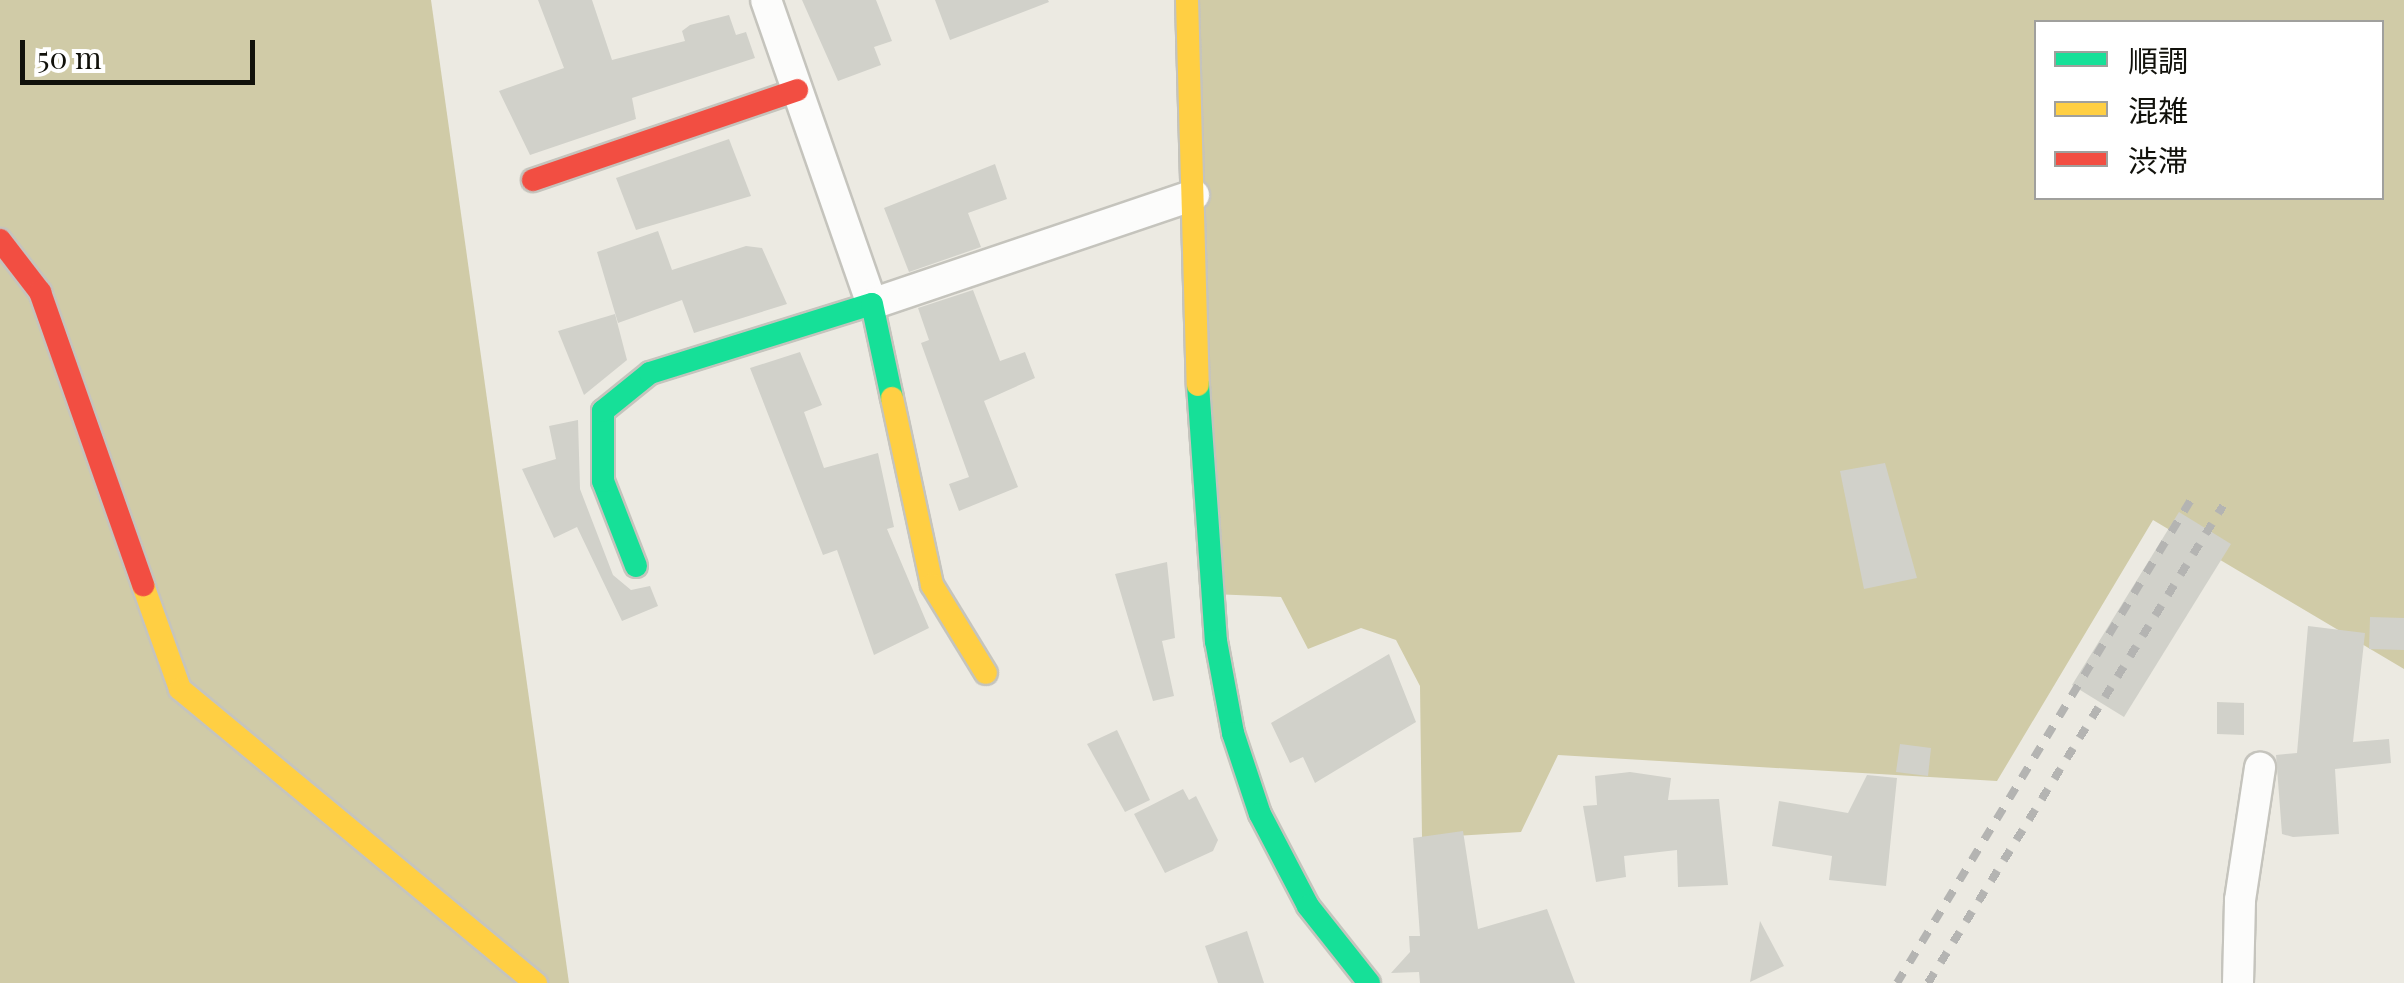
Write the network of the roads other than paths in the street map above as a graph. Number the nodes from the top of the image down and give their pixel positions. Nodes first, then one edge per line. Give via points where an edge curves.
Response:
1 (766, 0) edge
2 (1186, 0) edge
3 (797, 90) junction
4 (533, 180) dead end
5 (1194, 195) junction
6 (0, 240) edge
7 (872, 304) junction
8 (636, 566) dead end
9 (986, 673) dead end
10 (2260, 768) dead end
11 (536, 983) edge
12 (1369, 983) edge
13 (2238, 983) edge

1 - 3 street
2 - 5 street
3 - 4 street
3 - 7 street
5 - 7 street
5 - 12 street via 1202,488 1233,733 1260,814 1308,906
6 - 11 street via 40,292 180,689
7 - 8 street via 650,373 603,412 603,481
7 - 9 street via 932,585
10 - 13 street via 2240,900

